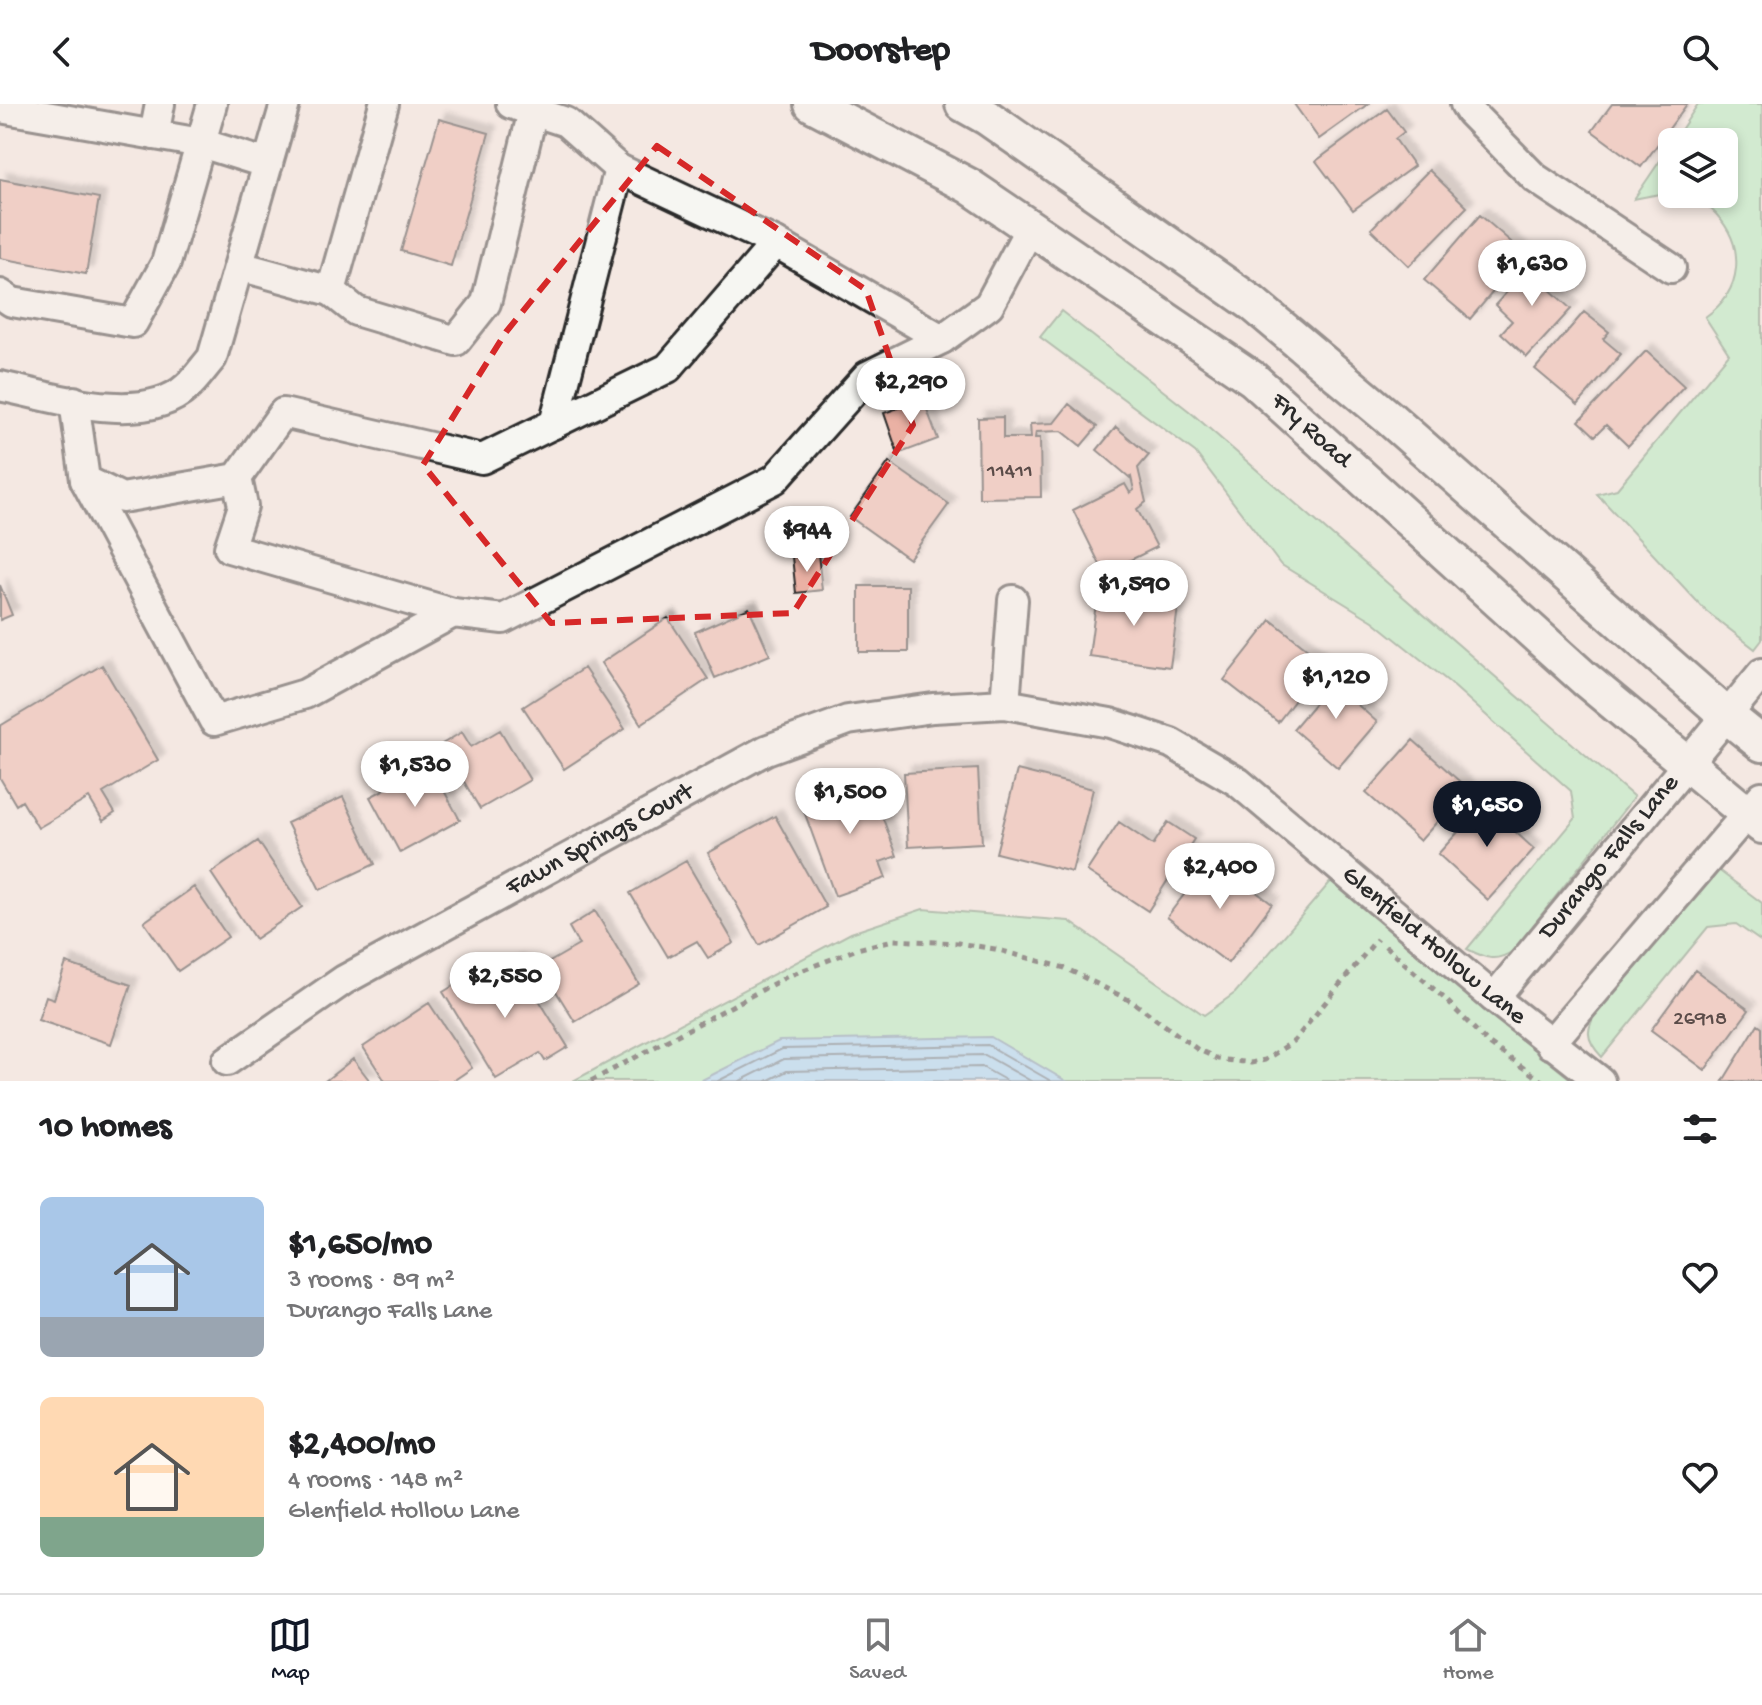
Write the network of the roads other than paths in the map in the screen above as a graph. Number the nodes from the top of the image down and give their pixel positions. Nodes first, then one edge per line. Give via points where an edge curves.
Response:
1 (160, 104) edge
2 (212, 104) edge
3 (285, 104) edge
4 (384, 104) edge
5 (812, 104) edge
6 (963, 104) edge
7 (1465, 104) edge
8 (11, 107) edge
9 (522, 108) edge
10 (61, 111) edge
11 (108, 115) edge
12 (154, 135) junction
13 (201, 143) junction
14 (268, 164) junction
15 (619, 169) junction
16 (1030, 228) junction
17 (776, 243) junction
18 (239, 266) junction
19 (1671, 268) dead end
20 (331, 291) junction
21 (0, 294) edge
22 (942, 339) junction
23 (0, 386) edge
24 (74, 401) junction
25 (554, 424) junction
26 (237, 478) junction
27 (85, 480) junction
28 (1013, 600) dead end
29 (453, 613) junction
30 (1762, 673) edge
31 (1005, 704) junction
32 (1726, 715) junction
33 (1762, 744) edge
34 (1686, 764) junction
35 (1757, 812) edge
36 (1494, 998) junction
37 (1550, 1044) junction
38 (227, 1061) dead end
39 (1600, 1081) edge

1 - 12 street
2 - 13 street
3 - 14 street
4 - 20 street
5 - 16 main road, Fry Road via 969,186
6 - 32 main road via 1252,303
7 - 19 street via 1535,178
8 - 10 street
9 - 15 street via 566,122
9 - 20 street via 486,303 456,341 356,311
10 - 11 street
11 - 12 street
12 - 13 street
13 - 14 street
13 - 21 street via 166,263 133,323 12,302
14 - 18 street
15 - 17 street
15 - 25 street
16 - 22 street via 989,305
16 - 34 main road, Fry Road via 1253,379
17 - 22 street
17 - 25 street via 668,368
18 - 20 street
18 - 24 street via 212,358 186,389 154,404 118,409
22 - 29 street via 867,376 775,479 503,619
23 - 24 street
24 - 27 street
25 - 26 street via 482,459 283,413
26 - 27 street via 122,498
26 - 29 street via 243,506 229,548
27 - 29 street via 214,721 305,694
28 - 31 street
30 - 32 street, Durango Falls Lane
31 - 36 street, Glenfield Hollow Lane via 1110,723 1201,758 1275,810
31 - 38 street, Fawn Springs Court via 848,720 766,750 344,980
32 - 33 main road
32 - 34 street, Durango Falls Lane
34 - 35 main road, Fry Road
34 - 36 street, Durango Falls Lane
35 - 37 street
36 - 37 street, Glenfield Hollow Lane
37 - 39 street, Glenfield Hollow Lane

